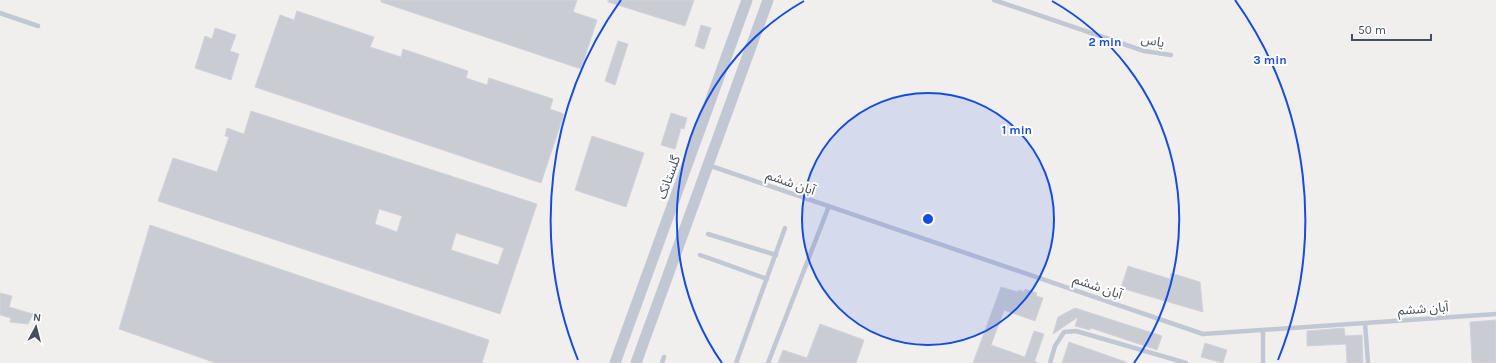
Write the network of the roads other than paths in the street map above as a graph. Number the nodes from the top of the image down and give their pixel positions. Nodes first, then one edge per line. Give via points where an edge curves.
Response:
1 (747, 0) edge
2 (768, 0) edge
3 (994, 0) edge
4 (0, 13) edge
5 (38, 26) dead end
6 (1172, 55) dead end
7 (708, 165) junction
8 (829, 206) junction
9 (786, 228) dead end
10 (708, 234) dead end
11 (700, 255) dead end
12 (776, 255) junction
13 (767, 279) junction
14 (1496, 314) edge
15 (1365, 323) junction
16 (1263, 330) junction
17 (664, 357) dead end
18 (615, 363) edge
19 (636, 363) edge
20 (662, 363) edge
21 (736, 363) edge
22 (768, 363) edge
23 (1050, 363) edge
24 (1186, 363) edge
25 (1263, 363) edge
26 (1368, 363) edge

1 - 18 street, گلستانک
2 - 7 street
3 - 6 lane, یاس via 1144,51
4 - 5 lane
7 - 8 lane, آبان ششم
7 - 19 street
8 - 16 lane, آبان ششم via 1203,334
8 - 22 lane
9 - 12 lane
10 - 12 lane
11 - 13 lane
12 - 13 lane
13 - 21 lane
14 - 15 lane, آبان ششم
15 - 16 lane, آبان ششم
15 - 26 lane
16 - 25 lane
17 - 20 lane
23 - 24 lane via 1055,346 1064,332 1076,331

